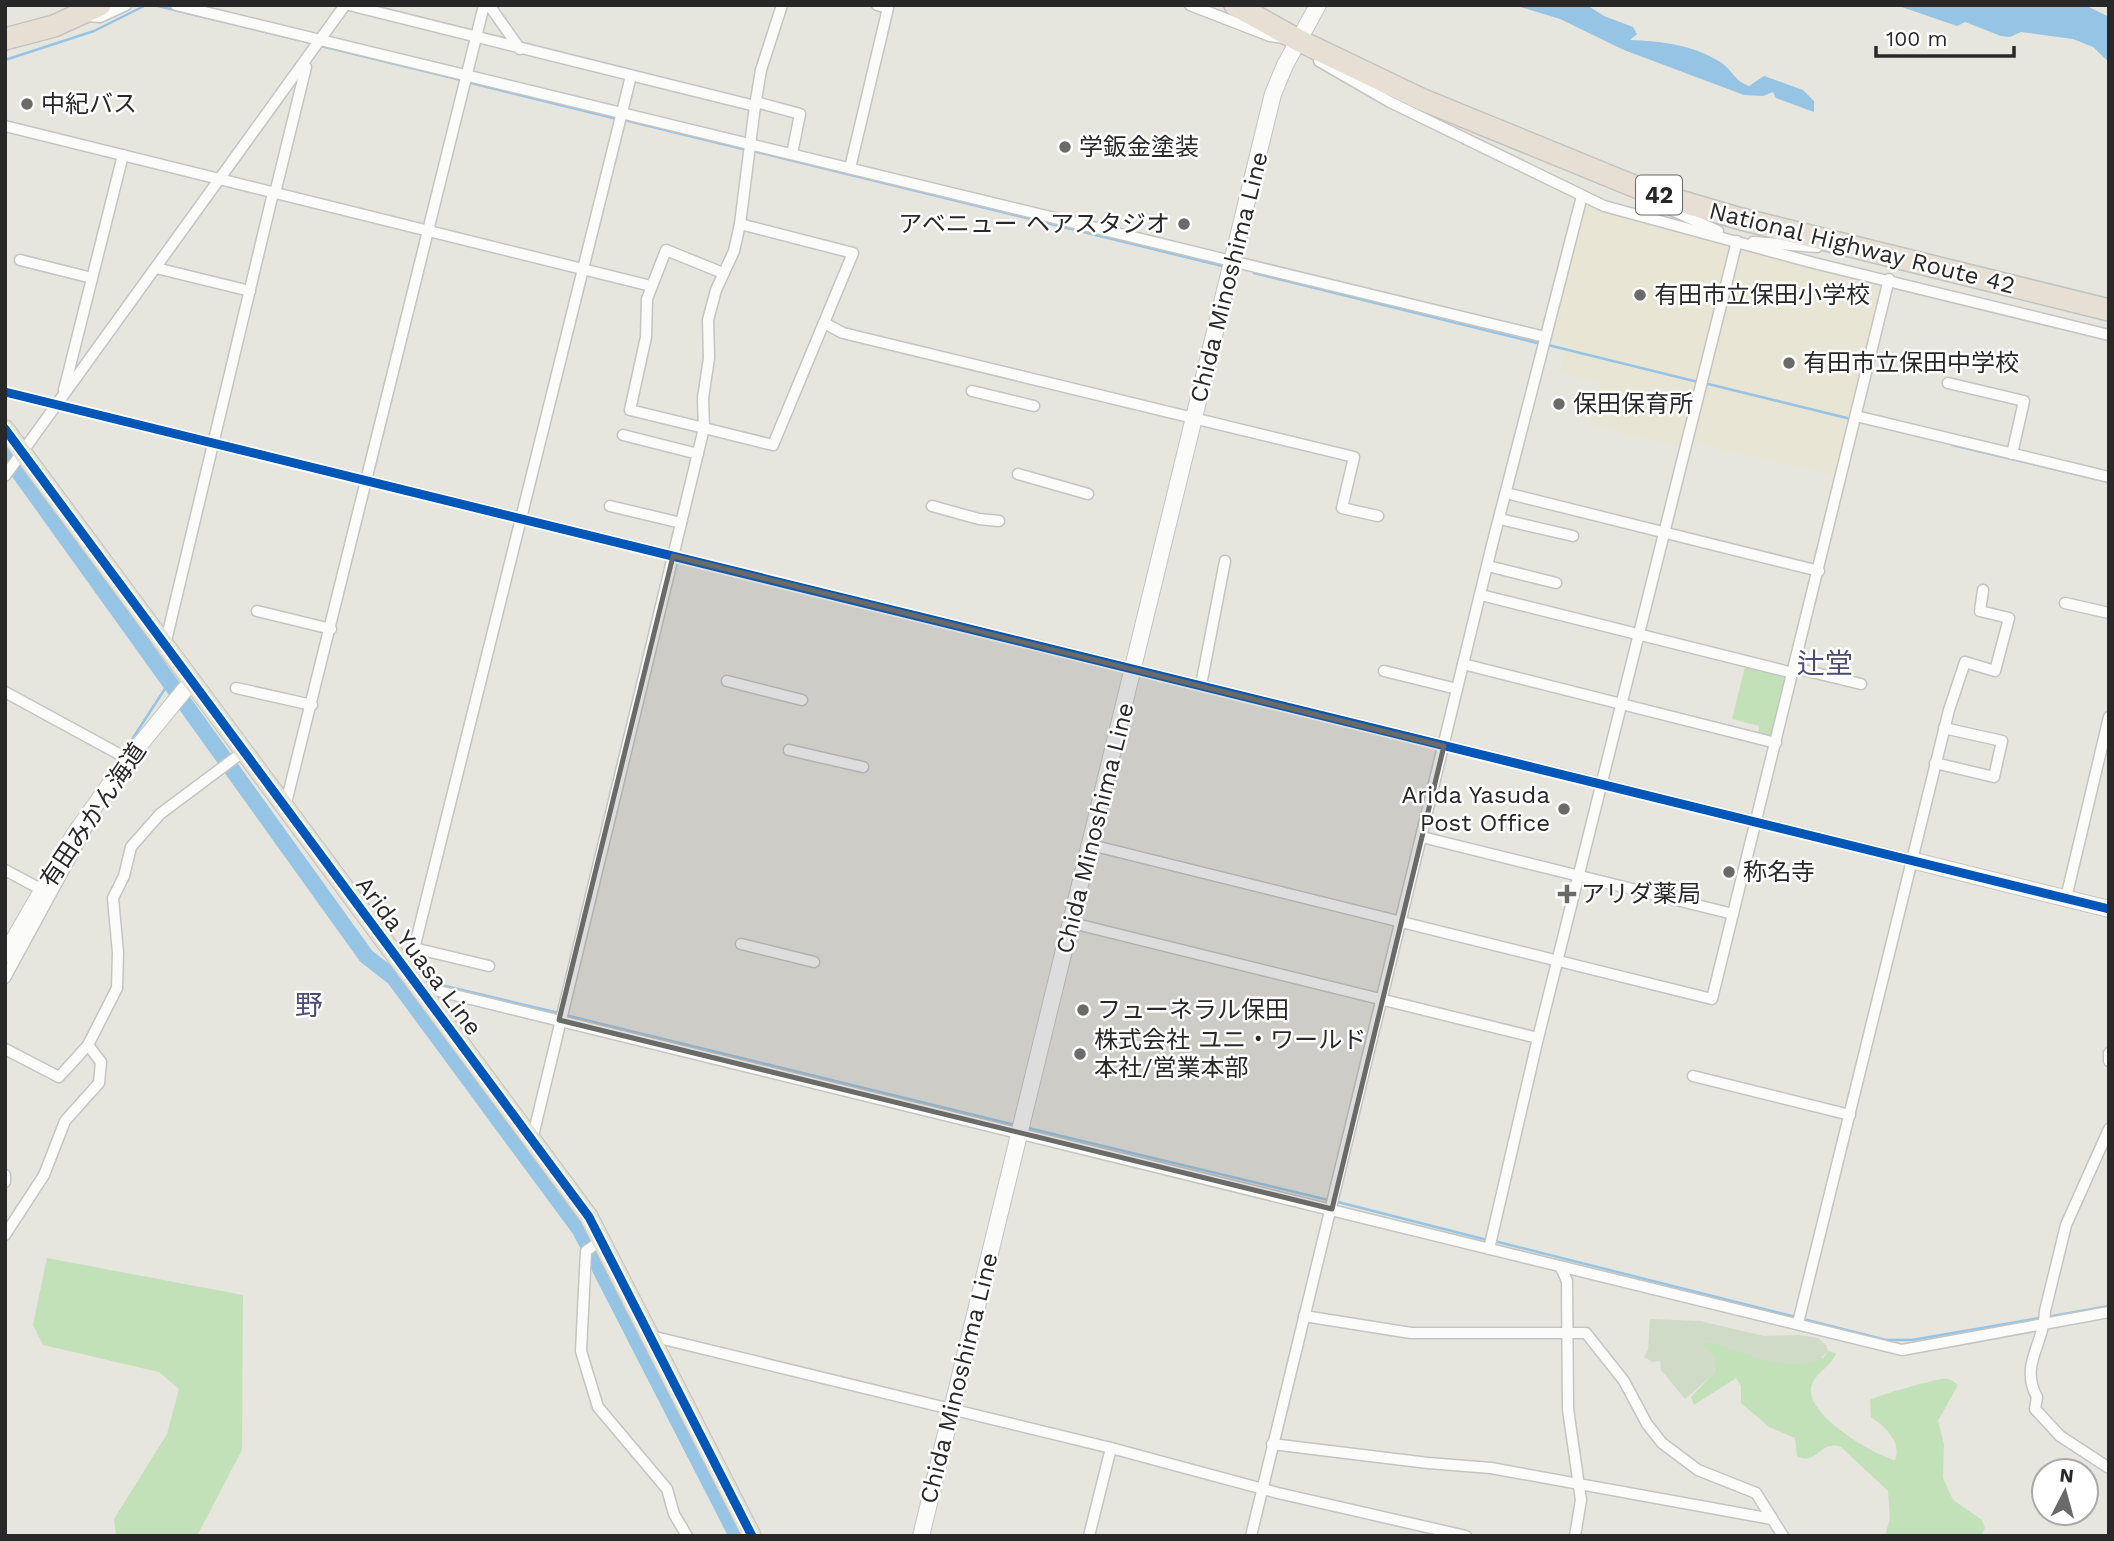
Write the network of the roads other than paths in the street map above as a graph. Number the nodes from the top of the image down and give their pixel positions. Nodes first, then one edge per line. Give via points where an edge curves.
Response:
1 (126, 5) edge
2 (176, 5) edge
3 (347, 5) edge
4 (487, 5) edge
5 (782, 5) edge
6 (877, 5) edge
7 (1190, 5) edge
8 (1235, 5) edge
9 (1318, 5) edge
10 (92, 10) edge
11 (475, 38) junction
12 (1300, 38) junction
13 (5, 39) edge
14 (322, 41) junction
15 (520, 49) junction
16 (307, 61) junction
17 (466, 75) junction
18 (631, 75) junction
19 (756, 104) junction
20 (620, 113) junction
21 (5, 126) edge
22 (751, 144) junction
23 (792, 154) junction
24 (123, 155) junction
25 (850, 168) junction
26 (220, 180) junction
27 (1646, 191) junction
28 (274, 193) junction
29 (1582, 196) junction
30 (740, 223) junction
31 (428, 231) junction
32 (1737, 241) junction
33 (1836, 242) junction
34 (20, 260) dead end
35 (1234, 260) junction
36 (156, 268) junction
37 (581, 268) junction
38 (723, 273) junction
39 (92, 278) junction
40 (1889, 279) junction
41 (651, 286) junction
42 (250, 291) junction
43 (2109, 310) edge
44 (824, 323) junction
45 (2109, 335) edge
46 (1545, 337) junction
47 (1948, 383) dead end
48 (972, 391) dead end
49 (5, 392) edge
50 (60, 400) junction
51 (1034, 406) dead end
52 (1856, 416) junction
53 (1195, 418) junction
54 (704, 428) junction
55 (5, 429) edge
56 (623, 435) dead end
57 (214, 443) junction
58 (698, 454) junction
59 (2012, 454) junction
60 (20, 457) junction
61 (1018, 474) dead end
62 (6, 475) edge
63 (2109, 477) edge
64 (366, 481) junction
65 (1506, 493) junction
66 (1088, 494) dead end
67 (610, 506) dead end
68 (932, 506) dead end
69 (1378, 516) dead end
70 (519, 519) junction
71 (1500, 519) junction
72 (999, 520) dead end
73 (681, 523) junction
74 (1663, 533) junction
75 (1573, 537) dead end
76 (673, 556) junction
77 (1225, 561) dead end
78 (1488, 566) junction
79 (1819, 571) junction
80 (1556, 583) dead end
81 (1983, 590) dead end
82 (1481, 595) junction
83 (2065, 603) dead end
84 (257, 611) dead end
85 (2109, 613) edge
86 (331, 629) junction
87 (1639, 633) junction
88 (165, 645) junction
89 (1463, 664) junction
90 (1135, 668) junction
91 (1794, 670) junction
92 (1384, 671) dead end
93 (727, 681) dead end
94 (1861, 684) dead end
95 (189, 685) junction
96 (1201, 685) junction
97 (236, 688) dead end
98 (1457, 689) junction
99 (5, 692) edge
100 (802, 699) dead end
101 (1621, 703) junction
102 (312, 705) junction
103 (2109, 717) edge
104 (1944, 728) junction
105 (1776, 743) junction
106 (1444, 746) junction
107 (789, 750) dead end
108 (243, 752) junction
109 (128, 760) junction
110 (1935, 763) junction
111 (863, 767) dead end
112 (2103, 771) edge
113 (1602, 784) junction
114 (285, 807) junction
115 (1756, 822) junction
116 (1422, 838) junction
117 (1091, 845) junction
118 (1912, 860) junction
119 (5, 870) edge
120 (1580, 875) junction
121 (47, 892) junction
122 (2066, 898) junction
123 (2109, 909) edge
124 (1733, 914) junction
125 (1072, 923) junction
126 (1400, 923) junction
127 (741, 944) dead end
128 (414, 948) junction
129 (5, 955) edge
130 (1558, 961) junction
131 (814, 962) dead end
132 (489, 966) dead end
133 (5, 978) edge
134 (413, 980) junction
135 (1381, 999) junction
136 (559, 1020) junction
137 (1538, 1038) junction
138 (88, 1045) junction
139 (5, 1049) edge
140 (2109, 1053) edge
141 (2109, 1061) edge
142 (1693, 1076) dead end
143 (1850, 1115) junction
144 (1021, 1127) junction
145 (2109, 1129) edge
146 (532, 1140) junction
147 (5, 1175) edge
148 (5, 1182) edge
149 (1332, 1209) junction
150 (5, 1235) edge
151 (602, 1240) junction
152 (1489, 1249) junction
153 (1561, 1268) junction
154 (2109, 1312) edge
155 (1304, 1316) junction
156 (1798, 1323) junction
157 (2045, 1324) junction
158 (1566, 1332) junction
159 (651, 1336) junction
160 (951, 1409) junction
161 (1272, 1444) junction
162 (1111, 1448) junction
163 (2109, 1468) edge
164 (1578, 1483) junction
165 (1263, 1487) junction
166 (1772, 1518) junction
167 (1417, 1523) junction
168 (687, 1536) edge
169 (752, 1536) edge
170 (921, 1536) edge
171 (1089, 1536) edge
172 (1251, 1536) edge
173 (1414, 1536) edge
174 (1466, 1536) edge
175 (1575, 1536) edge
176 (1783, 1536) edge

1 - 10 street via 100,17
2 - 14 street
3 - 11 street
3 - 14 street
4 - 11 street
4 - 15 street
5 - 19 street via 761,70
6 - 25 street via 888,8
7 - 12 street via 1270,36
8 - 12 highway, National Highway Route 42 / 42
9 - 12 main road, Chida Minoshima Line
10 - 13 highway via 39,32
11 - 15 street
11 - 17 street
12 - 27 highway, National Highway Route 42 / 42 via 1421,99
12 - 29 street via 1307,54 1390,102
12 - 35 main road, Chida Minoshima Line via 1273,94
14 - 16 street
14 - 17 street
15 - 18 street
16 - 26 street
16 - 28 street
17 - 20 street
17 - 31 street
18 - 19 street
18 - 20 street
19 - 22 street
19 - 23 street via 800,114
20 - 22 street
20 - 37 street
21 - 24 street
22 - 23 street
22 - 30 street
23 - 25 street
24 - 26 street
24 - 39 street
25 - 35 street
26 - 28 street
26 - 36 street
27 - 32 street via 1651,201
27 - 33 highway, National Highway Route 42 / 42
28 - 31 street
28 - 42 street
29 - 32 street
29 - 46 street
30 - 38 street
30 - 44 street via 853,253
31 - 37 street
31 - 64 street
32 - 33 street via 1819,247
32 - 40 street
32 - 74 street
33 - 43 highway, National Highway Route 42 / 42
34 - 39 street
35 - 46 street
35 - 53 main road, Chida Minoshima Line
36 - 42 street
36 - 50 street
37 - 41 street
37 - 70 street
38 - 41 street via 666,250
38 - 54 street via 708,320
39 - 50 street
40 - 45 street
40 - 52 street
41 - 54 street via 646,337 630,410
42 - 57 street
44 - 53 street via 843,333
44 - 54 street via 773,445
46 - 65 street
47 - 59 street via 2024,401
48 - 51 street
49 - 50 street
50 - 57 street
50 - 60 street
52 - 59 street
52 - 79 street
53 - 69 street via 1354,457 1342,508
53 - 90 main road, Chida Minoshima Line
54 - 58 street
55 - 60 main road, Arida Yuasa Line
56 - 58 street
57 - 64 street
57 - 88 street
58 - 73 street
59 - 63 street
60 - 62 street
60 - 88 main road, Arida Yuasa Line
61 - 66 street
64 - 70 street
64 - 86 street
65 - 71 street
65 - 74 street
67 - 73 street
68 - 72 street
70 - 76 street
70 - 128 street
71 - 75 street
71 - 78 street
73 - 76 street
74 - 79 street
74 - 87 street
76 - 90 street
76 - 136 street
77 - 96 street
78 - 80 street
78 - 82 street
79 - 91 street
81 - 104 street via 1980,611 2009,618 1995,671 1965,662
82 - 87 street
82 - 89 street
83 - 85 street
84 - 86 street
86 - 102 street
87 - 91 street
87 - 101 street
88 - 95 main road, Arida Yuasa Line
89 - 98 street
89 - 101 street
90 - 96 street
90 - 117 main road, Chida Minoshima Line
91 - 94 street
91 - 105 street
92 - 98 street
93 - 100 street
95 - 108 main road, Arida Yuasa Line
95 - 109 main road, 有田みかん海道
96 - 106 street
97 - 102 street
98 - 106 street
99 - 109 street
101 - 105 street
101 - 113 street
102 - 114 street
103 - 112 street
104 - 110 street
104 - 110 street via 2002,741 1994,777
105 - 115 street
106 - 113 street
106 - 116 street
107 - 111 street
108 - 114 main road, Arida Yuasa Line
108 - 138 street via 160,814 131,847 113,898 117,988
109 - 121 main road, 有田みかん海道 via 102,794
110 - 118 street
112 - 122 street
113 - 115 street
113 - 120 street
114 - 134 main road, Arida Yuasa Line
115 - 118 street
115 - 124 street
116 - 120 street
116 - 126 street
117 - 125 main road, Chida Minoshima Line
117 - 126 street
118 - 122 main road
118 - 143 street
119 - 121 street
120 - 124 street
120 - 130 street
121 - 129 main road, 有田みかん海道
121 - 133 street
122 - 123 main road
124 - 130 street via 1712,999
125 - 135 street
125 - 144 main road, Chida Minoshima Line
126 - 130 street
126 - 135 street
127 - 131 street
128 - 132 street
128 - 134 street
130 - 137 street
134 - 136 street
134 - 146 main road, Arida Yuasa Line
135 - 137 street
135 - 149 street
136 - 144 street
136 - 146 street
137 - 152 street
138 - 139 street via 60,1077
138 - 150 street via 101,1062 99,1083 65,1121 44,1175
140 - 141 street
142 - 143 street
143 - 156 street
144 - 149 street
144 - 160 main road, Chida Minoshima Line
145 - 157 street via 2066,1225
146 - 151 main road, Arida Yuasa Line
147 - 148 street
149 - 152 street
149 - 155 street
151 - 159 main road, Arida Yuasa Line
151 - 168 street via 586,1251 582,1357 598,1407 667,1489
152 - 153 street
153 - 156 street
153 - 158 street via 1567,1281
154 - 157 street
155 - 158 street via 1411,1333
155 - 161 street
156 - 157 street via 1909,1350
157 - 163 street via 2031,1365 2029,1383 2037,1396 2035,1409 2060,1436
158 - 164 street via 1568,1409
158 - 166 street via 1586,1333 1623,1381 1647,1424 1677,1457 1756,1493
159 - 160 street
159 - 169 main road, Arida Yuasa Line
160 - 162 street
160 - 170 main road, Chida Minoshima Line
161 - 164 street via 1491,1468
161 - 165 street
162 - 165 street
162 - 171 street
164 - 166 street
164 - 175 street via 1581,1508
165 - 167 street
165 - 172 street
166 - 176 street
167 - 173 street
167 - 174 street

